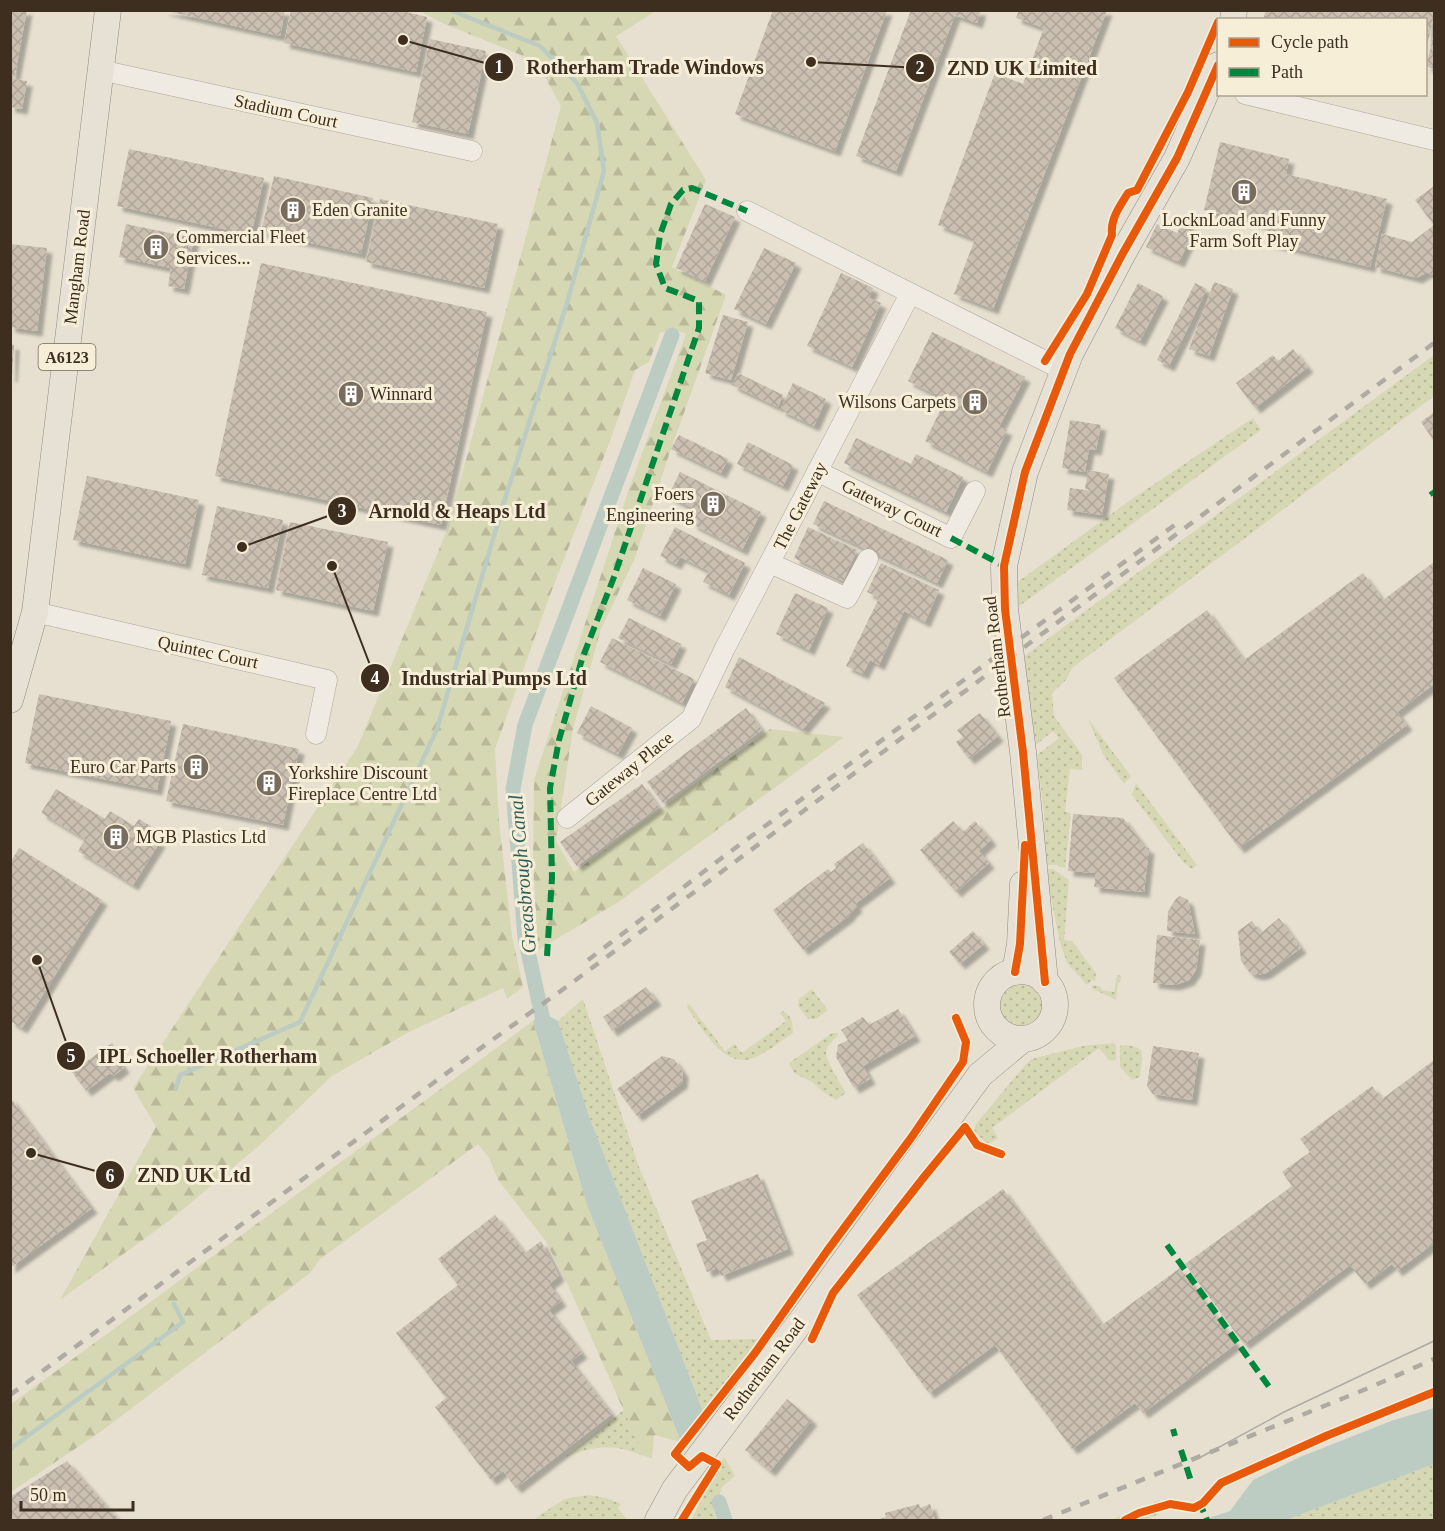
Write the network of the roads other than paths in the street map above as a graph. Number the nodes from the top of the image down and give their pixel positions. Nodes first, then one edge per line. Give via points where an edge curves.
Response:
1 (108, 10) edge
2 (1217, 67) edge
3 (100, 70) junction
4 (1253, 96) edge
5 (1434, 140) edge
6 (472, 151) dead end
7 (747, 211) dead end
8 (910, 294) junction
9 (1064, 370) junction
10 (817, 471) junction
11 (975, 491) dead end
12 (868, 559) dead end
13 (770, 563) junction
14 (34, 612) junction
15 (10, 700) edge
16 (691, 719) joint
17 (316, 734) dead end
18 (1027, 788) junction
19 (567, 818) dead end
20 (1015, 972) junction
21 (1045, 982) junction
22 (993, 1024) junction
23 (1023, 1039) junction
24 (980, 1075) junction
25 (658, 1521) edge

1 - 3 main road, Mangham Road / A6123
2 - 9 main road, Rotherham Road via 1177,158
3 - 6 street, Stadium Court
3 - 14 main road, Mangham Road / A6123
4 - 5 street
7 - 8 street
8 - 9 street
8 - 10 street, The Gateway
9 - 18 main road, Rotherham Road via 1025,472 1004,566 1005,609
10 - 11 street, Gateway Court via 951,538
10 - 13 street, The Gateway
12 - 13 street via 848,598
13 - 16 street, The Gateway
14 - 15 main road, Mangham Road / A6123
14 - 17 street, Quintec Court via 327,680
16 - 19 street, Gateway Place
18 - 20 main road, Rotherham Road via 1020,944
18 - 21 main road, Rotherham Road
20 - 21 main road via 1036,975
20 - 22 main road, Rotherham Road via 1000,979 989,994 988,1013
21 - 23 main road, Rotherham Road via 1054,999 1051,1021 1038,1035
22 - 23 main road via 1011,1038
22 - 24 main road, Rotherham Road
23 - 24 main road, Rotherham Road
24 - 25 main road, Rotherham Road via 682,1480

